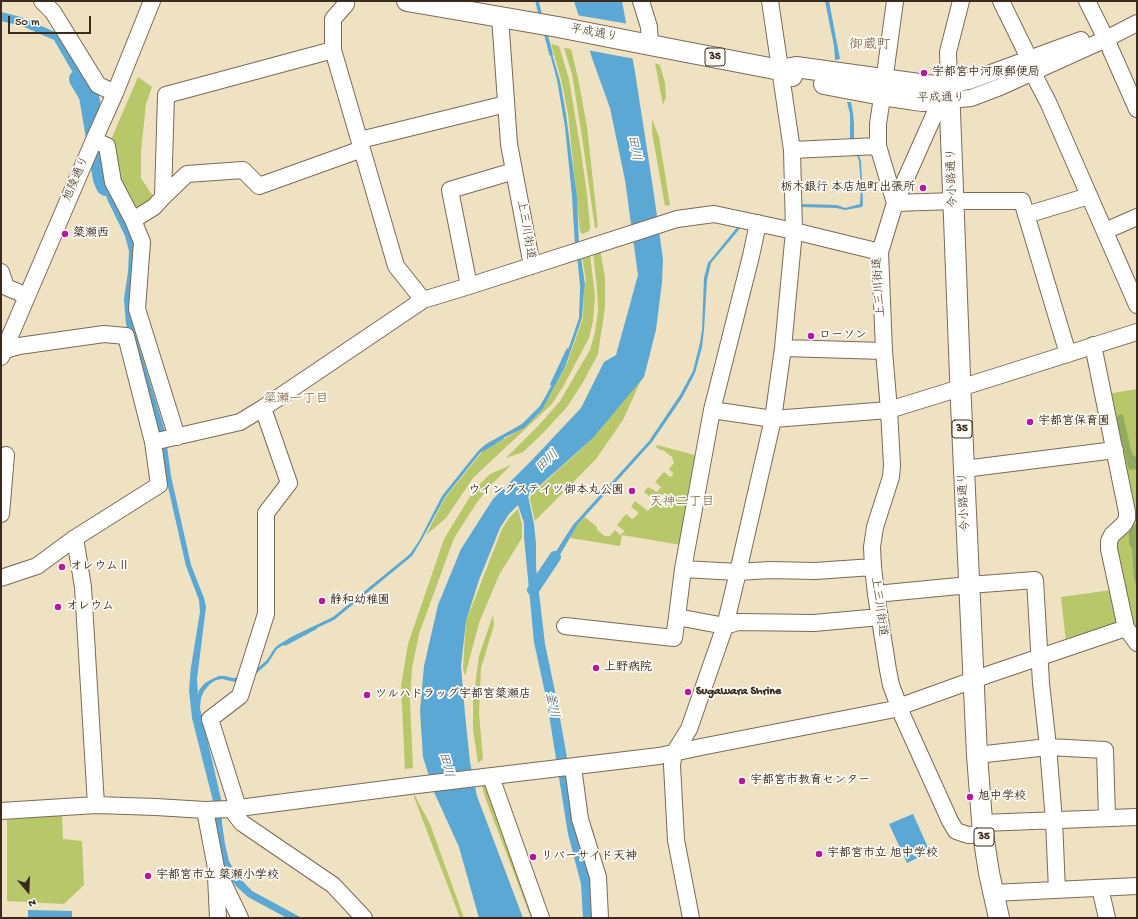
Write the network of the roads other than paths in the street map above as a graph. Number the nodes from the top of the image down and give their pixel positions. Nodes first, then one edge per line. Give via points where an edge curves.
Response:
1 (152, 1) edge
2 (407, 1) edge
3 (642, 1) edge
4 (770, 1) edge
5 (895, 1) edge
6 (961, 1) edge
7 (1001, 1) edge
8 (1088, 1) edge
9 (346, 4) dead end
10 (51, 5) edge
11 (499, 9) edge
12 (1137, 21) edge
13 (1104, 36) junction
14 (650, 45) junction
15 (333, 50) junction
16 (1031, 66) junction
17 (780, 70) junction
18 (883, 88) junction
19 (115, 93) junction
20 (950, 93) junction
21 (506, 104) junction
22 (1137, 109) edge
23 (94, 140) junction
24 (361, 145) junction
25 (878, 146) junction
26 (792, 150) junction
27 (514, 171) junction
28 (1089, 196) junction
29 (164, 197) junction
30 (954, 201) junction
31 (895, 203) junction
32 (1026, 215) junction
33 (1137, 217) edge
34 (133, 220) junction
35 (758, 224) junction
36 (1105, 230) junction
37 (794, 232) junction
38 (880, 252) junction
39 (532, 266) junction
40 (3, 283) edge
41 (469, 286) junction
42 (27, 296) junction
43 (423, 300) junction
44 (1137, 305) edge
45 (1137, 332) edge
46 (1093, 346) junction
47 (783, 348) junction
48 (884, 351) junction
49 (2, 353) edge
50 (1068, 354) junction
51 (960, 388) junction
52 (263, 408) junction
53 (712, 410) junction
54 (889, 410) junction
55 (773, 419) junction
56 (177, 437) junction
57 (153, 442) junction
58 (1115, 450) junction
59 (6, 455) dead end
60 (964, 469) junction
61 (1, 514) edge
62 (75, 538) junction
63 (873, 568) junction
64 (683, 569) junction
65 (738, 572) junction
66 (1, 578) edge
67 (968, 585) junction
68 (876, 594) junction
69 (677, 617) junction
70 (880, 617) junction
71 (565, 626) dead end
72 (725, 626) junction
73 (1126, 628) junction
74 (1137, 643) edge
75 (1039, 658) junction
76 (973, 681) junction
77 (899, 708) junction
78 (1048, 747) junction
79 (674, 753) junction
80 (977, 755) junction
81 (566, 768) junction
82 (488, 777) junction
83 (96, 805) junction
84 (235, 809) junction
85 (205, 810) junction
86 (1, 811) edge
87 (1137, 817) edge
88 (1107, 818) junction
89 (1054, 821) junction
90 (983, 828) junction
91 (216, 868) junction
92 (1137, 886) edge
93 (1100, 888) junction
94 (1057, 890) junction
95 (993, 893) junction
96 (218, 918) edge
97 (240, 918) edge
98 (364, 918) edge
99 (541, 918) edge
100 (600, 918) edge
101 (691, 918) edge
102 (999, 918) edge
103 (1107, 918) edge

1 - 19 street, 旭陵通り
2 - 11 main road, 平成通り
3 - 14 street
4 - 17 street
5 - 18 street
6 - 20 street via 948,52
7 - 16 street
8 - 13 street
9 - 15 street via 333,20
10 - 19 street via 98,85
11 - 14 main road, 平成通り / 35 via 558,27
11 - 21 street, 上三川街道
12 - 13 street, 平成通り
13 - 16 street, 平成通り
13 - 22 street
14 - 17 main road, 平成通り / 35
15 - 24 street
15 - 29 street via 166,95
16 - 20 street, 平成通り via 971,98
16 - 28 street
17 - 18 main road, 平成通り / 35 via 797,78
17 - 26 street
18 - 20 main road, 平成通り / 35 via 922,100
18 - 25 street
19 - 23 street, 旭陵通り
20 - 30 main road, 今小路通り / 35
20 - 31 street via 935,113
21 - 24 street
21 - 27 street, 上三川街道
23 - 34 street via 107,146 113,182
23 - 42 street, 旭陵通り
24 - 29 street via 259,186 243,170 187,174
24 - 43 street via 396,266
25 - 26 street
25 - 31 street
26 - 37 street
27 - 39 street, 上三川街道
27 - 41 street via 450,190
28 - 32 street
28 - 36 street
29 - 34 street via 154,207
30 - 31 street
30 - 32 street via 1022,201
30 - 51 main road, 今小路通り / 35
31 - 38 street
32 - 50 street
33 - 36 street
34 - 56 street via 142,242 137,309
35 - 37 street, 上三川街道
35 - 39 street, 上三川街道 via 714,214 698,215 673,220
35 - 53 street
36 - 44 street
37 - 38 street, 上三川街道
37 - 47 street
38 - 48 street, 上三川街道
39 - 41 street
40 - 42 street
41 - 43 street
42 - 49 street, 旭陵通り
43 - 52 street
45 - 46 street
46 - 50 street
46 - 58 street
47 - 48 street
47 - 55 street
48 - 54 street, 上三川街道
49 - 57 street via 19,346 104,334 126,336
50 - 51 street
51 - 54 street
51 - 60 main road, 今小路通り / 35
52 - 56 street via 240,422
52 - 84 street via 289,483 266,513 266,614 240,696 210,719
53 - 55 street
53 - 64 street
54 - 55 street
54 - 63 street, 上三川街道 via 891,477 873,537
55 - 65 street
56 - 57 street
57 - 62 street via 159,485
58 - 60 street
58 - 73 street via 1128,512 1124,524 1109,541 1109,550
59 - 61 street
60 - 67 main road, 今小路通り / 35
62 - 66 street via 37,566
62 - 83 street via 83,587
63 - 65 street
63 - 68 street, 上三川街道
64 - 65 street
64 - 69 street
65 - 72 street
67 - 68 street
67 - 75 street via 1035,580
67 - 76 main road, 今小路通り / 35
68 - 70 street, 上三川街道
69 - 71 street via 674,638
69 - 72 street
70 - 72 street via 814,623 738,622
70 - 77 street, 上三川街道 via 888,670
72 - 79 street via 689,729
73 - 74 street
73 - 75 street
75 - 76 street
75 - 78 street
76 - 77 street
76 - 80 main road, 今小路通り / 35
77 - 79 street
77 - 90 street, 上三川街道 via 956,831 968,835
78 - 80 street
78 - 88 street via 1105,750
78 - 89 street
79 - 81 street
79 - 101 street via 672,765 676,840
80 - 90 main road, 今小路通り / 35
81 - 82 street
81 - 100 street via 598,877
82 - 84 street
82 - 99 street
83 - 85 street
83 - 86 street
84 - 85 street
84 - 98 street via 242,823 333,885
85 - 91 street
87 - 88 street
88 - 89 street
89 - 90 street
89 - 94 street
90 - 95 main road, 今小路通り / 35
91 - 96 street
91 - 97 street
92 - 93 street
93 - 94 street
93 - 103 street
94 - 95 street
95 - 102 main road, 今小路通り / 35

